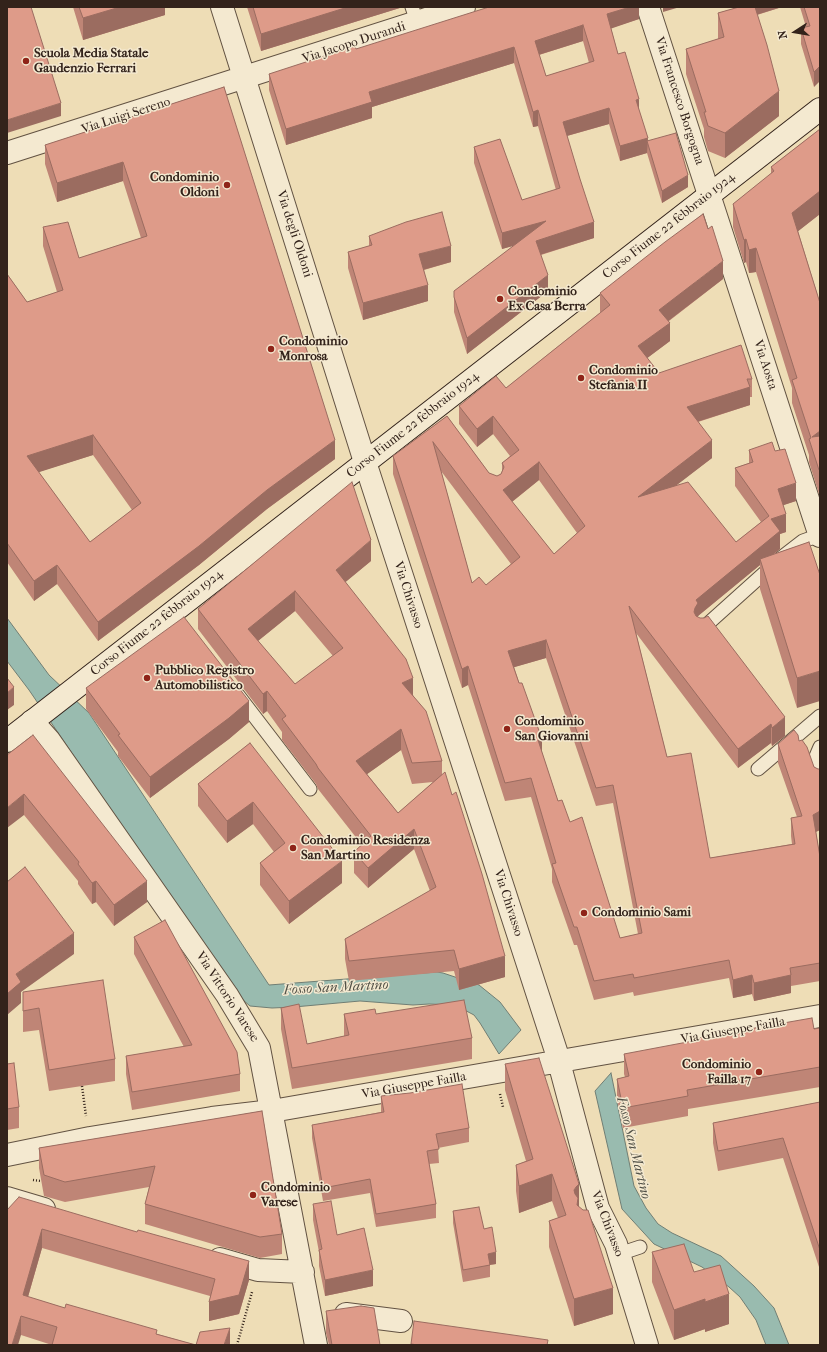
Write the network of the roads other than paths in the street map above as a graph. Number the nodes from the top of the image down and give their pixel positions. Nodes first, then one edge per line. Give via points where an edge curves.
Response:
1 (222, 7) edge
2 (464, 7) edge
3 (648, 7) edge
4 (414, 15) edge
5 (244, 78) junction
6 (820, 109) edge
7 (7, 153) edge
8 (710, 194) junction
9 (365, 462) junction
10 (818, 526) edge
11 (702, 629) edge
12 (230, 684) edge
13 (38, 716) junction
14 (820, 716) edge
15 (7, 741) edge
16 (820, 747) edge
17 (758, 769) dead end
18 (820, 780) edge
19 (310, 789) dead end
20 (820, 1016) edge
21 (559, 1060) junction
22 (272, 1111) junction
23 (7, 1155) edge
24 (7, 1198) edge
25 (60, 1214) edge
26 (640, 1247) dead end
27 (619, 1254) junction
28 (205, 1255) edge
29 (303, 1272) junction
30 (310, 1309) junction
31 (401, 1321) dead end
32 (316, 1345) edge
33 (646, 1345) edge

1 - 5 street, Via degli Oldoni
2 - 4 street, Via Jacopo Durandi
3 - 8 street, Via Francesco Borgogna
4 - 5 street, Via Jacopo Durandi
5 - 7 street, Via Luigi Sereno
5 - 9 street, Via degli Oldoni
6 - 8 street, Corso Fiume 22 febbraio 1924
8 - 9 street, Corso Fiume 22 febbraio 1924 via 440,412
8 - 10 street, Via Aosta
9 - 13 street, Corso Fiume 22 febbraio 1924 via 179,617 71,690
9 - 21 street, Via Chivasso
10 - 11 lane
12 - 19 lane
13 - 15 street, Corso Fiume 22 febbraio 1924
13 - 22 street, Via Vittorio Varese via 49,740 227,995 259,1048
14 - 17 lane
16 - 18 lane via 814,761
20 - 21 street, Via Giuseppe Failla
21 - 22 street, Via Giuseppe Failla
21 - 27 street, Via Chivasso via 597,1220 616,1244
22 - 23 street, Via Giuseppe Failla via 90,1138
22 - 29 street, Via Vittorio Varese
24 - 25 street
26 - 27 lane
27 - 33 street, Via Chivasso
28 - 29 street via 258,1270
29 - 30 street, Via Vittorio Varese
30 - 31 street
30 - 32 street, Via Vittorio Varese

